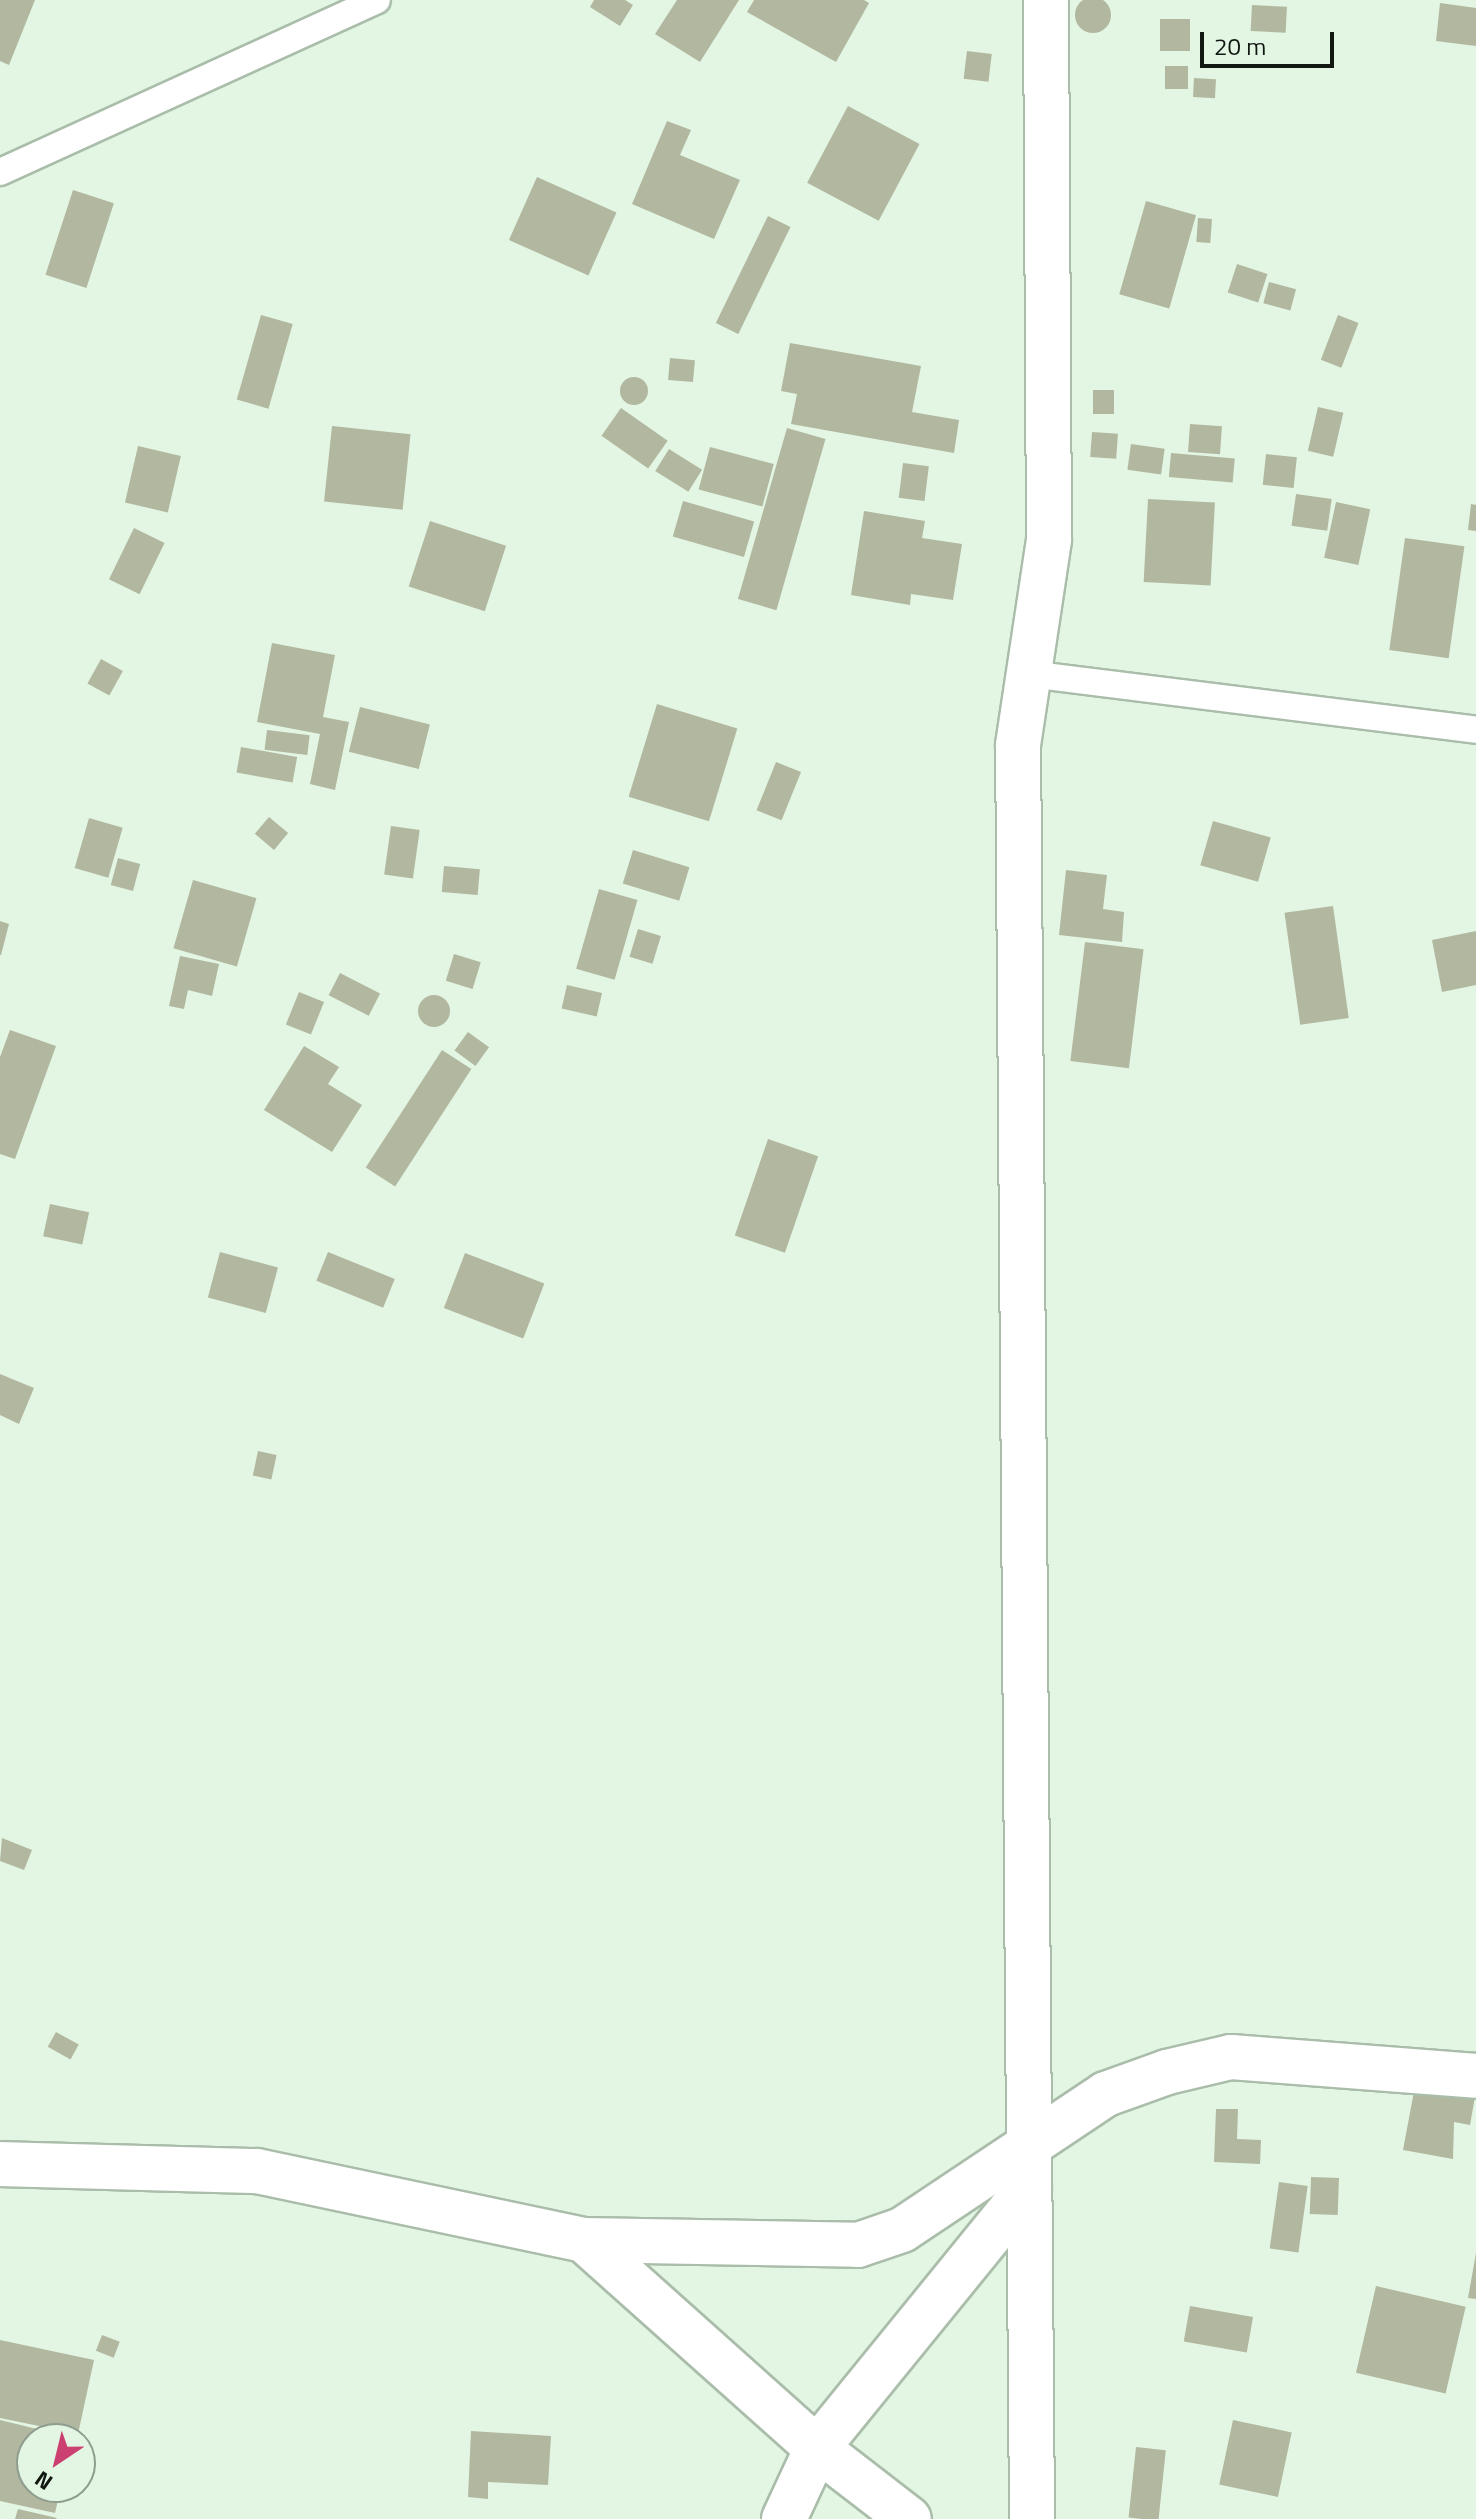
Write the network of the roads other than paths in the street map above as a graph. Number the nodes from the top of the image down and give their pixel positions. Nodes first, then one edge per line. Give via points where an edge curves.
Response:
1 (377, 0) edge
2 (1046, 0) edge
3 (0, 172) edge
4 (1029, 674) junction
5 (1476, 730) edge
6 (1476, 2076) edge
7 (0, 2164) edge
8 (1029, 2169) junction
9 (584, 2240) junction
10 (817, 2448) junction
11 (784, 2519) edge
12 (909, 2519) edge
13 (1032, 2519) edge

1 - 3 lane
2 - 4 street via 1049,540
4 - 5 lane
4 - 8 street via 1018,745
6 - 8 street via 1231,2057 1106,2094
7 - 9 street via 257,2171
8 - 9 street via 902,2230 858,2245
8 - 10 street
8 - 13 street
9 - 10 street
10 - 11 street
10 - 12 street

